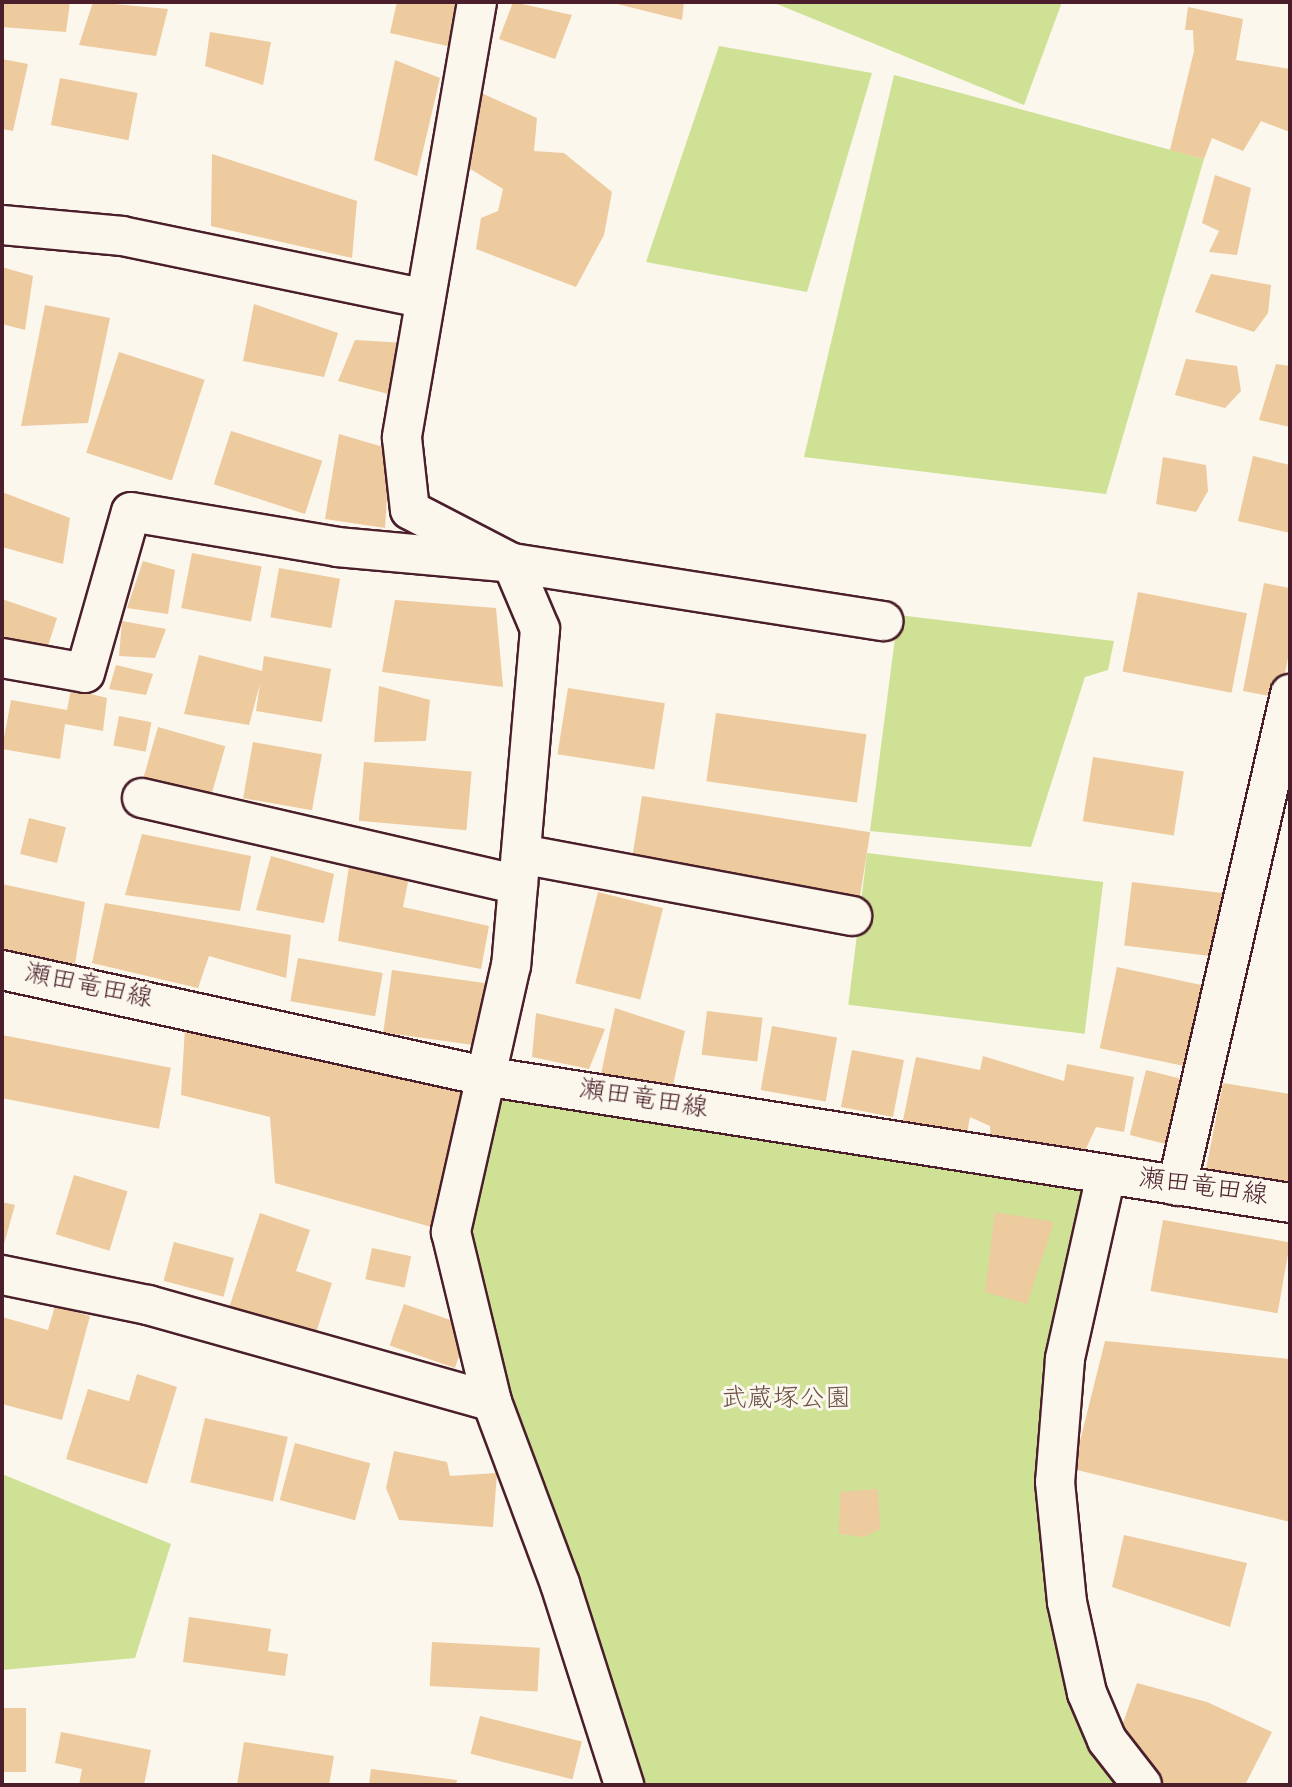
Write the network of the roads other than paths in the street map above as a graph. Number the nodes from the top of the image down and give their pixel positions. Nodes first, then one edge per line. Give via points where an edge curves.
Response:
1 (477, 2) edge
2 (2, 225) edge
3 (426, 299) junction
4 (512, 563) junction
5 (883, 621) dead end
6 (2, 658) edge
7 (1290, 694) edge
8 (142, 798) dead end
9 (520, 870) junction
10 (852, 916) dead end
11 (4, 972) edge
12 (484, 1076) junction
13 (1106, 1175) junction
14 (1177, 1186) junction
15 (1290, 1203) edge
16 (2, 1275) edge
17 (492, 1402) junction
18 (624, 1785) edge
19 (1142, 1785) edge

1 - 3 street
2 - 3 street via 122,236
3 - 4 street via 402,438 410,509
4 - 5 street
4 - 6 street via 337,547 131,512 85,673
4 - 9 street via 540,629
7 - 14 street
8 - 9 street
9 - 10 street
9 - 12 street via 511,965
11 - 12 street, 瀬田竜田線
12 - 13 street, 瀬田竜田線
12 - 17 street via 451,1232
13 - 14 street, 瀬田竜田線
13 - 19 street via 1065,1359 1055,1482 1067,1602 1087,1693 1107,1740
14 - 15 street, 瀬田竜田線
16 - 17 street via 148,1305
17 - 18 street via 586,1658

